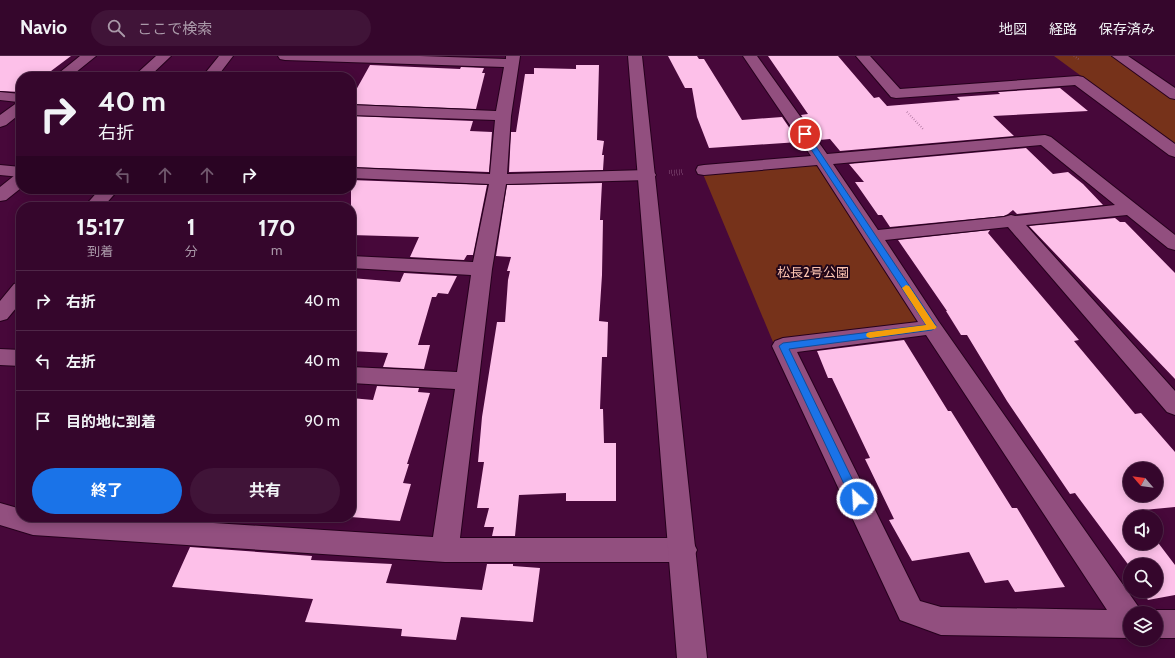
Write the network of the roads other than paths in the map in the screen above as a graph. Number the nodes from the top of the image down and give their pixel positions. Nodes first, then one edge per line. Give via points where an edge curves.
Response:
1 (89, 56) edge
2 (164, 56) edge
3 (226, 56) edge
4 (285, 56) edge
5 (635, 56) edge
6 (750, 56) edge
7 (863, 56) edge
8 (1119, 56) edge
9 (512, 60) edge
10 (67, 72) edge
11 (146, 72) edge
12 (213, 72) edge
13 (1175, 95) edge
14 (0, 96) edge
15 (16, 98) edge
16 (16, 110) edge
17 (356, 110) edge
18 (503, 116) junction
19 (0, 122) edge
20 (1175, 152) edge
21 (823, 161) junction
22 (0, 170) edge
23 (704, 170) road end
24 (16, 172) edge
25 (356, 173) edge
26 (659, 173) junction
27 (498, 179) junction
28 (16, 183) edge
29 (105, 194) edge
30 (0, 196) edge
31 (98, 202) edge
32 (1131, 209) junction
33 (1011, 220) junction
34 (872, 236) junction
35 (1175, 244) edge
36 (356, 262) edge
37 (482, 269) junction
38 (16, 295) edge
39 (0, 314) edge
40 (932, 327) junction
41 (0, 357) edge
42 (16, 358) edge
43 (356, 375) edge
44 (467, 381) junction
45 (1175, 406) edge
46 (0, 514) edge
47 (16, 519) edge
48 (26, 522) edge
49 (444, 550) junction
50 (683, 550) junction
51 (1123, 609) edge
52 (1123, 624) edge
53 (1163, 624) edge
54 (1175, 624) edge
55 (692, 658) edge

1 - 10 street
2 - 11 street
3 - 12 street
4 - 9 street
5 - 26 street
6 - 21 street
7 - 20 street via 896,94 1078,80
8 - 13 street
9 - 18 street
14 - 15 street
16 - 19 street
17 - 18 street
18 - 27 street
21 - 23 street
21 - 32 street via 1045,140
21 - 34 street
22 - 24 street
25 - 27 street
26 - 27 street
26 - 50 street
27 - 37 street
28 - 30 street
29 - 31 street
32 - 33 street
32 - 35 street
33 - 34 street
33 - 45 street
34 - 40 street
36 - 37 street
37 - 44 street
38 - 39 street
40 - 51 street
40 - 52 street via 783,346 910,611 941,621
41 - 42 street
43 - 44 street
44 - 49 street
46 - 47 street
48 - 49 street
49 - 50 street
50 - 55 street
53 - 54 street

